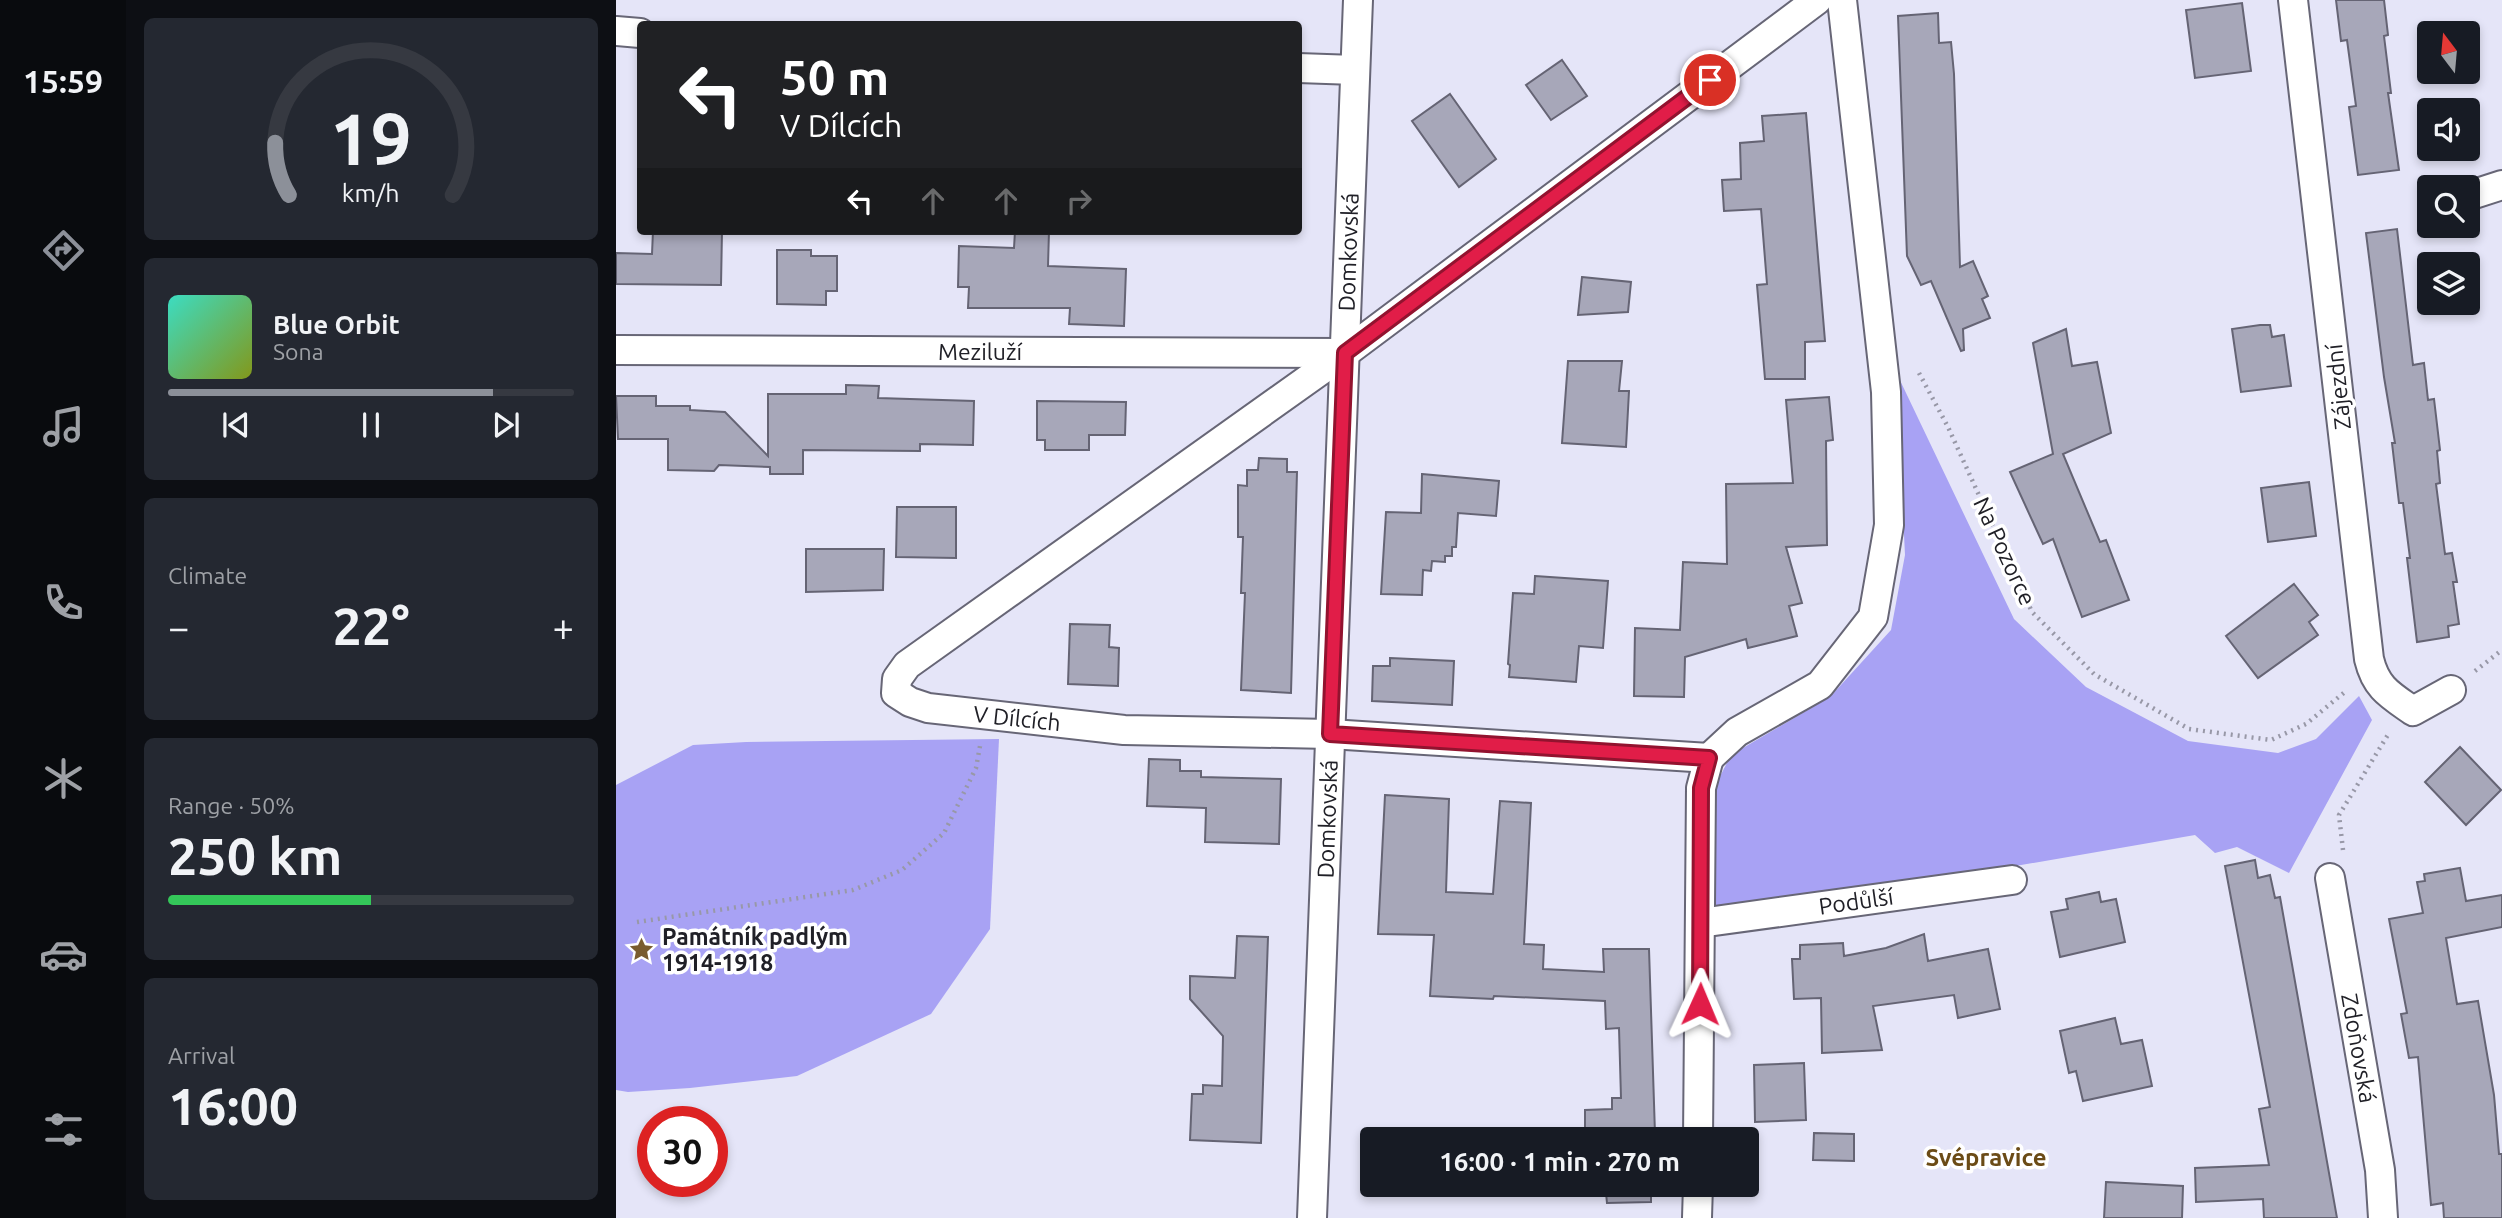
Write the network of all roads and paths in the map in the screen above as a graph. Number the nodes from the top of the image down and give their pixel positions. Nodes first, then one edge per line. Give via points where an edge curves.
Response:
1 (1358, 0) edge
2 (1817, 0) edge
3 (1842, 0) edge
4 (2293, 0) edge
5 (616, 31) edge
6 (637, 33) edge
7 (1302, 68) edge
8 (1355, 70) junction
9 (2502, 185) edge
10 (2480, 192) edge
11 (616, 349) edge
12 (1345, 353) junction
13 (1917, 370) dead end
14 (2372, 673) junction
15 (2451, 690) dead end
16 (2413, 711) junction
17 (986, 714) junction
18 (1330, 734) junction
19 (1709, 758) junction
20 (2340, 830) dead end
21 (2330, 878) dead end
22 (2012, 880) dead end
23 (637, 922) dead end
24 (1700, 923) junction
25 (1698, 1127) edge
26 (1698, 1197) edge
27 (1312, 1218) edge
28 (1698, 1218) edge
29 (2383, 1218) edge

1 - 8 street, Domkovská
2 - 12 street
3 - 19 street via 1886,392 1889,525 1878,591 1873,617 1820,685 1737,732
4 - 14 street, Zájezdní
5 - 6 street
7 - 8 street
8 - 12 street, Domkovská
9 - 10 street
11 - 12 street, Meziluží
12 - 17 street, V Dílcích via 907,665 897,679 896,693 910,702
12 - 18 street, Domkovská
13 - 14 path, Na Pozorce via 1948,427 2032,612 2094,674 2189,729 2271,740 2306,724
14 - 16 street via 2383,690
15 - 16 street
16 - 20 path via 2385,736 2339,815
17 - 18 street, V Dílcích via 1124,730
17 - 23 path via 976,768 944,833 902,870 853,890
18 - 19 street, V Dílcích
18 - 27 street, Domkovská
19 - 24 street via 1701,788
21 - 29 street, Zdoňovská via 2380,1170
22 - 24 street, Podůlší
24 - 25 street
26 - 28 street

